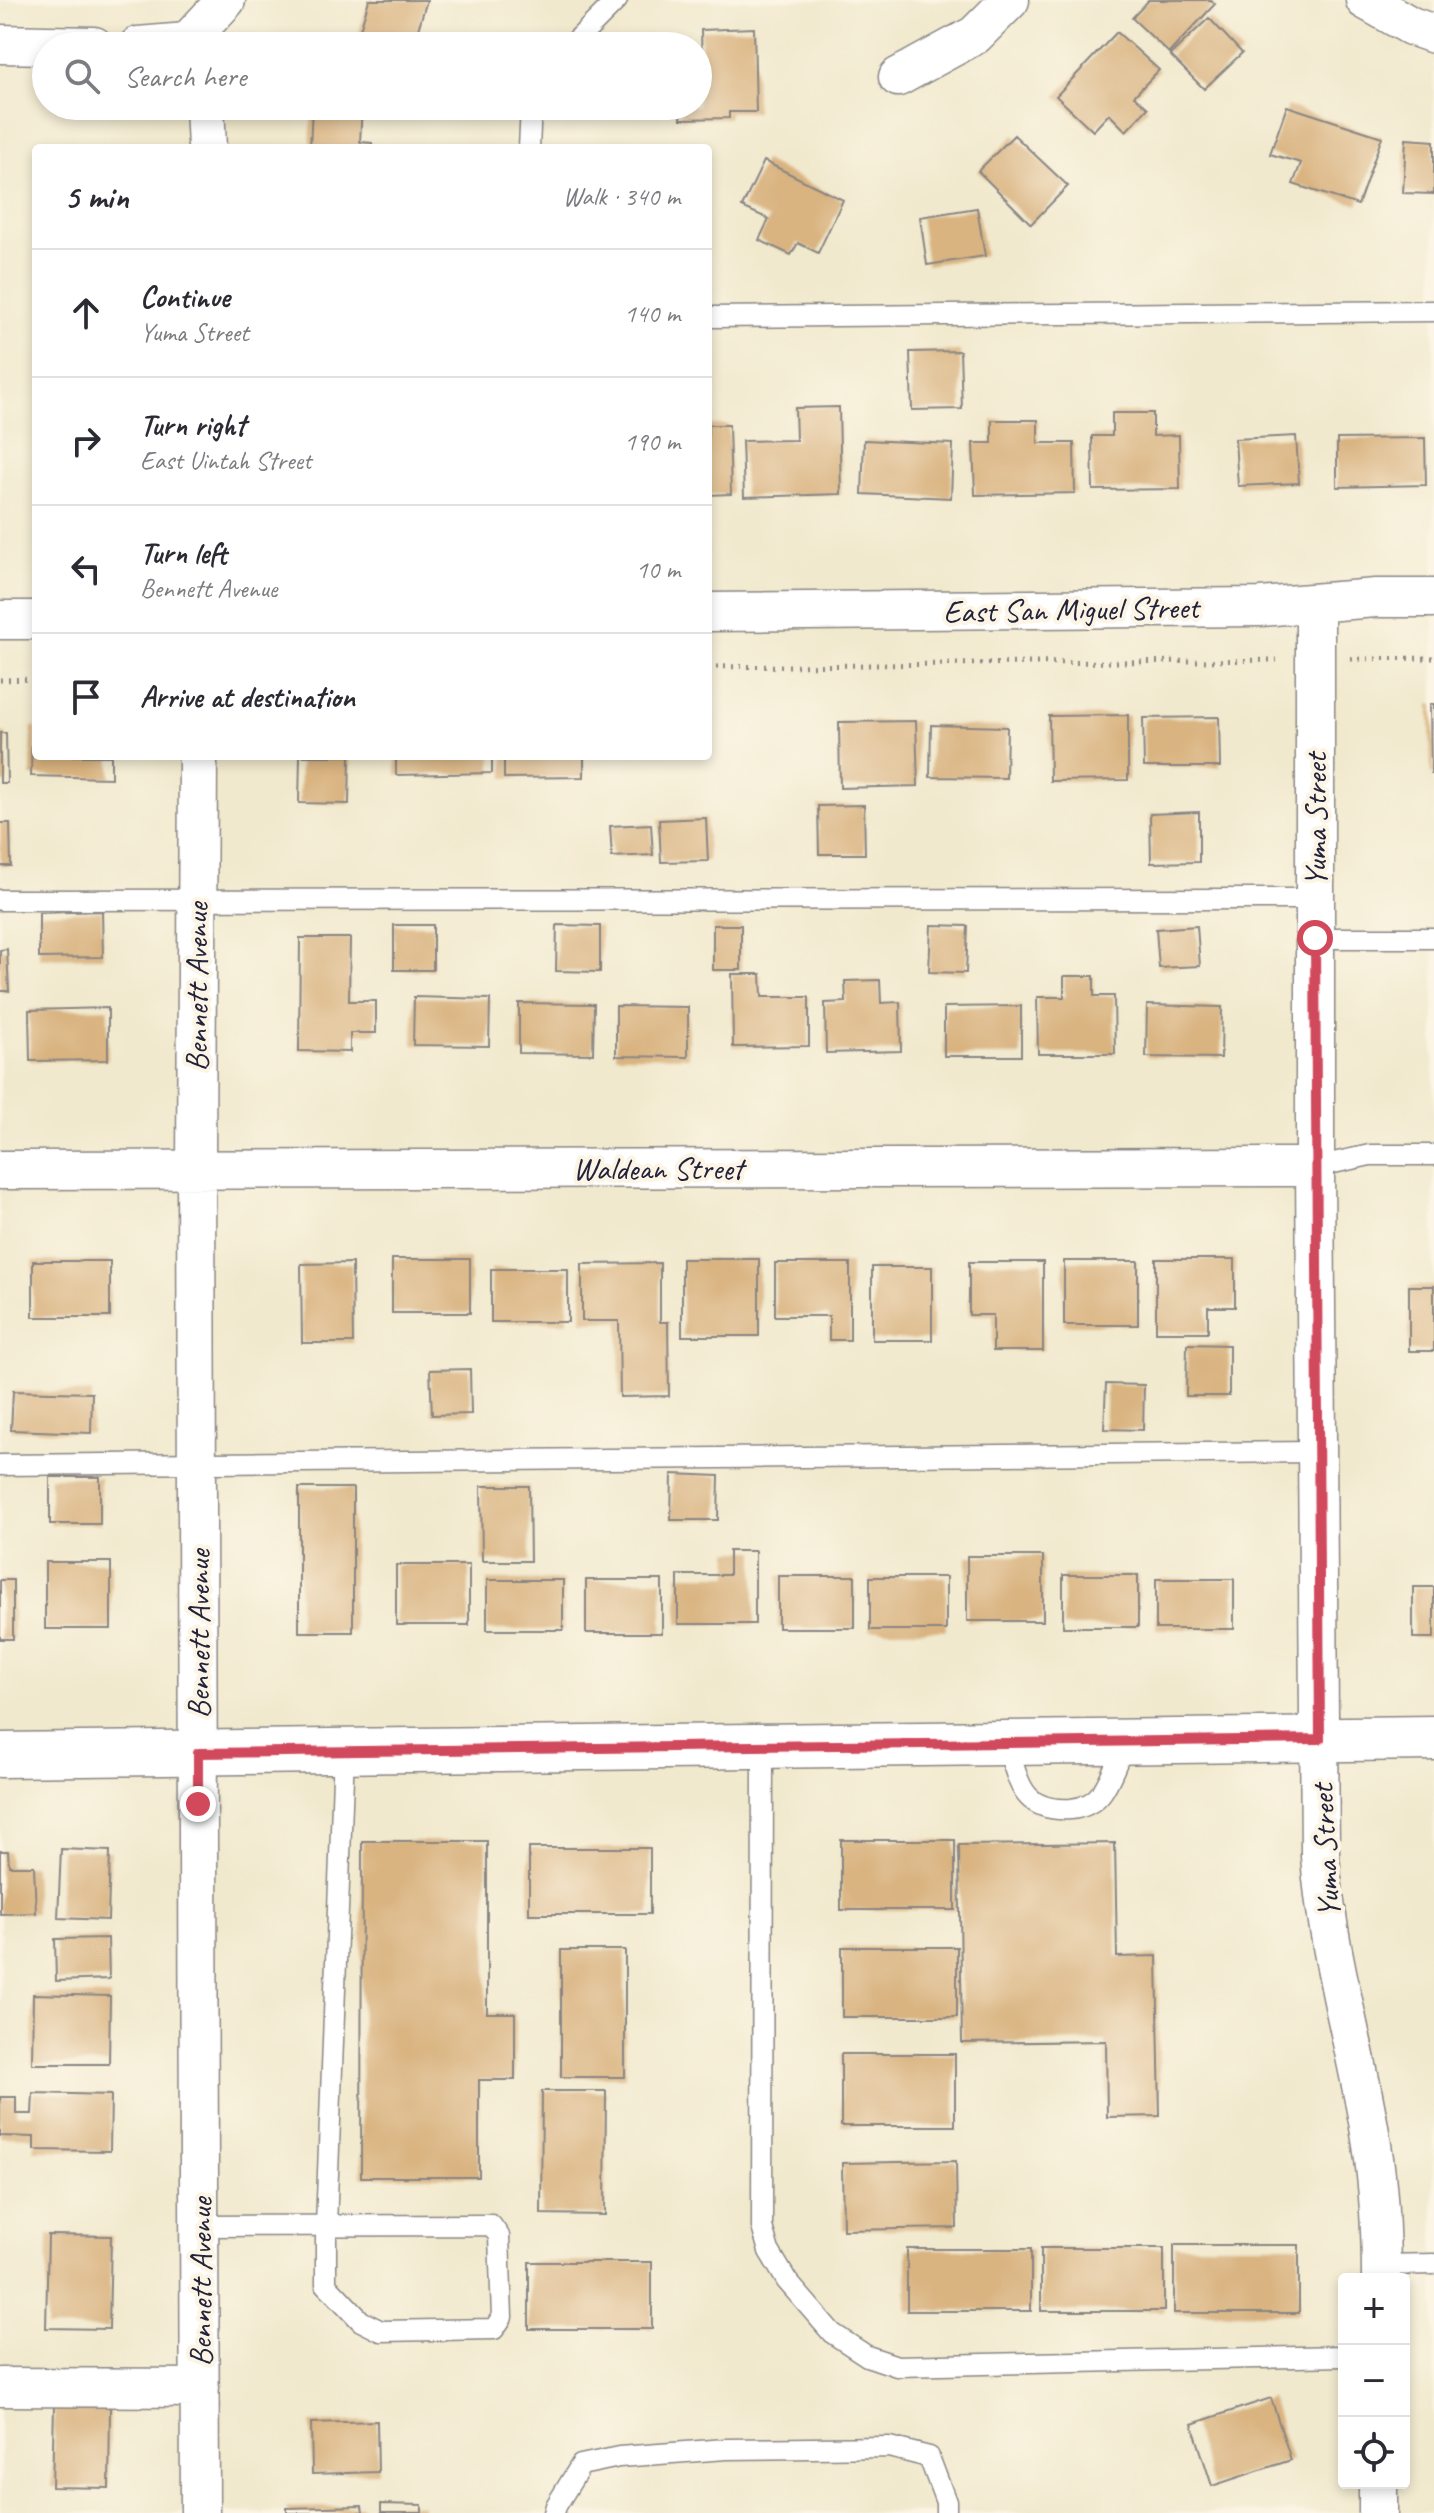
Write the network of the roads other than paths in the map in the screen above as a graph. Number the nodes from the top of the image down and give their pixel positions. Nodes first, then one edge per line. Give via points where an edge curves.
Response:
1 (226, 0) edge
2 (617, 0) edge
3 (1010, 0) edge
4 (1365, 0) edge
5 (198, 32) edge
6 (585, 32) edge
7 (1434, 34) edge
8 (0, 44) edge
9 (32, 45) edge
10 (898, 77) dead end
11 (206, 120) edge
12 (530, 120) edge
13 (207, 144) edge
14 (529, 144) edge
15 (1434, 311) edge
16 (712, 317) edge
17 (1434, 598) edge
18 (1315, 603) junction
19 (712, 612) edge
20 (0, 620) edge
21 (32, 620) edge
22 (198, 760) edge
23 (196, 898) junction
24 (1315, 899) junction
25 (0, 900) edge
26 (1315, 938) junction
27 (1434, 938) edge
28 (1434, 1155) edge
29 (1315, 1167) junction
30 (196, 1168) junction
31 (0, 1170) edge
32 (1318, 1452) junction
33 (197, 1463) junction
34 (0, 1465) edge
35 (1434, 1738) edge
36 (1320, 1739) junction
37 (1126, 1741) junction
38 (1006, 1743) junction
39 (763, 1746) junction
40 (344, 1751) junction
41 (198, 1753) junction
42 (0, 1755) edge
43 (200, 2226) junction
44 (326, 2226) junction
45 (1434, 2264) edge
46 (1381, 2272) edge
47 (1338, 2356) edge
48 (0, 2387) edge
49 (200, 2388) junction
50 (1378, 2489) edge
51 (946, 2507) edge
52 (555, 2510) edge
53 (200, 2513) edge
54 (1378, 2513) edge

1 - 5 street
2 - 6 lane
3 - 10 street via 975,35
4 - 7 street
8 - 9 street
11 - 13 street
12 - 14 lane
15 - 16 lane
17 - 18 street, East San Miguel Street
18 - 19 street, East San Miguel Street
18 - 24 street, Yuma Street
20 - 21 street
22 - 23 street, Bennett Avenue
23 - 24 lane
23 - 25 lane
23 - 30 street, Bennett Avenue
24 - 26 street, Yuma Street
26 - 27 lane
26 - 29 street, Yuma Street
28 - 29 lane via 1370,1155
29 - 30 street, Waldean Street
29 - 32 street, Yuma Street
30 - 31 street, Waldean Street
30 - 33 street, Bennett Avenue
32 - 33 lane
32 - 36 street, Yuma Street
33 - 34 lane
33 - 41 street, Bennett Avenue
35 - 36 main road
36 - 37 main road
36 - 46 street, Yuma Street via 1323,1900 1372,2143
37 - 38 main road
37 - 38 lane via 1102,1792 1075,1809 1034,1804 1023,1790
38 - 39 main road
39 - 40 main road
39 - 47 lane via 762,2227 787,2281 832,2333 867,2356 897,2366
40 - 41 main road
40 - 44 lane
41 - 42 main road
41 - 43 street, Bennett Avenue
43 - 44 lane
43 - 49 street, Bennett Avenue
44 - 44 lane via 491,2225 499,2236 502,2317 494,2329 381,2331 361,2321 326,2284
45 - 46 lane
48 - 49 street
49 - 53 street, Bennett Avenue
50 - 54 street
51 - 52 lane via 929,2457 889,2447 741,2448 581,2465

